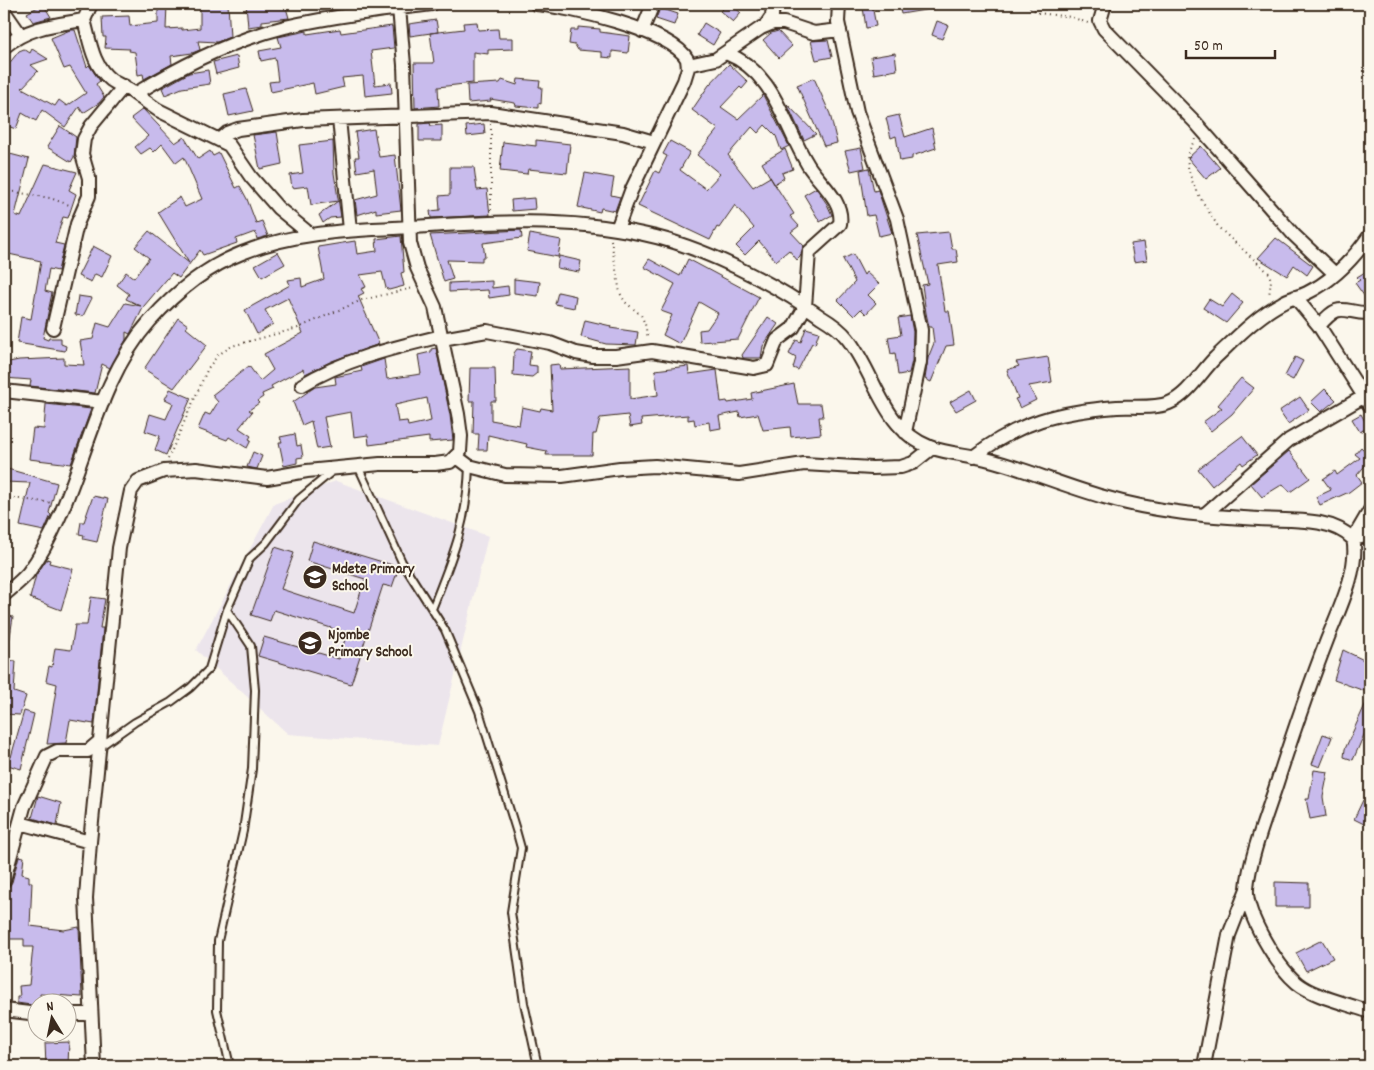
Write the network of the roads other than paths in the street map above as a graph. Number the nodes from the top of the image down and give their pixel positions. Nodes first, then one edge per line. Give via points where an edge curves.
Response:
1 (91, 4) edge
2 (432, 4) edge
3 (536, 4) edge
4 (653, 4) edge
5 (773, 4) edge
6 (839, 4) edge
7 (1105, 4) edge
8 (553, 5) edge
9 (399, 8) junction
10 (4, 11) edge
11 (84, 20) junction
12 (766, 25) junction
13 (840, 30) junction
14 (642, 31) junction
15 (20, 34) junction
16 (4, 47) edge
17 (726, 53) junction
18 (688, 65) junction
19 (124, 86) junction
20 (135, 94) junction
21 (405, 118) junction
22 (338, 119) junction
23 (220, 139) junction
24 (654, 142) junction
25 (410, 227) junction
26 (614, 229) junction
27 (350, 230) junction
28 (311, 235) junction
29 (1370, 235) edge
30 (1335, 274) junction
31 (1296, 298) junction
32 (806, 307) junction
33 (1370, 313) edge
34 (1319, 326) junction
35 (53, 328) dead end
36 (442, 337) junction
37 (302, 385) dead end
38 (4, 391) edge
39 (1367, 401) edge
40 (103, 402) junction
41 (905, 432) junction
42 (932, 448) junction
43 (973, 456) junction
44 (457, 457) junction
45 (358, 466) junction
46 (469, 466) junction
47 (337, 468) junction
48 (1370, 510) edge
49 (1204, 515) junction
50 (1370, 535) edge
51 (1354, 539) junction
52 (4, 595) edge
53 (432, 609) junction
54 (227, 610) junction
55 (101, 743) junction
56 (20, 823) junction
57 (90, 842) junction
58 (4, 880) edge
59 (1247, 889) junction
60 (4, 1010) edge
61 (1370, 1012) edge
62 (28, 1013) edge
63 (78, 1014) edge
64 (90, 1014) junction
65 (94, 1066) edge
66 (230, 1066) edge
67 (538, 1066) edge
68 (1204, 1066) edge

1 - 11 street
2 - 9 street
3 - 8 street
4 - 14 street
5 - 12 street via 772,16
6 - 13 street
7 - 30 street via 1101,26 1200,127 1294,235
8 - 14 street
9 - 20 street via 284,28 196,60
9 - 21 street
10 - 15 street
11 - 15 street
11 - 19 street via 91,51 111,80
12 - 13 street via 781,23 814,33
12 - 17 street
13 - 41 street via 859,119 897,219 920,324 920,362
14 - 18 street via 679,49 686,56
15 - 16 street
17 - 18 street via 708,62
17 - 32 street via 750,66 773,96 807,165 840,212 840,224 809,252
18 - 24 street via 684,81
19 - 20 street
19 - 35 street via 84,139 82,154 90,188 72,244
20 - 23 street via 168,116
21 - 22 street
21 - 24 street via 492,113 624,133
21 - 25 street
22 - 23 street via 260,124 233,131
22 - 27 street
23 - 28 street via 229,145 278,208
24 - 26 street
25 - 26 street via 542,222
25 - 27 street
25 - 36 street via 412,254 435,307
26 - 32 street via 655,237 741,269
27 - 28 street
28 - 40 street via 280,240 240,254 192,281 147,324 127,354
29 - 30 street
30 - 31 street
31 - 34 street
31 - 43 street via 1282,302 1258,320 1216,357 1183,394 1168,404 1079,411 1049,417 1009,432
32 - 36 street via 793,328 777,340 763,368 650,351 593,356 487,331
32 - 41 street via 847,338 891,416
33 - 34 street via 1336,310
34 - 39 street
36 - 37 street via 346,363
36 - 44 street via 461,436
38 - 40 street
39 - 49 street via 1289,440
40 - 52 street via 54,528 26,576
41 - 42 street
42 - 43 street
42 - 46 street via 913,463 901,467 804,464 739,474 676,466 636,466 570,476 538,477 490,473
43 - 49 street via 1150,509
44 - 45 street via 450,462 435,464
44 - 46 street
45 - 47 street
45 - 53 lane via 402,562
46 - 53 lane via 462,530
47 - 54 lane via 299,499 266,543 250,558
47 - 55 street via 267,478 196,469 164,471 138,481 126,506 119,548
48 - 51 street
49 - 51 street via 1312,522 1337,527
50 - 51 street
51 - 59 street via 1356,552 1351,574 1268,807
53 - 67 lane via 445,630 479,712 521,848 511,912 524,1003
54 - 55 lane via 209,669 171,702
54 - 66 lane via 251,646 256,690 252,769 243,831 218,941 217,1010
55 - 56 street via 83,752 50,753
55 - 57 street
56 - 57 street
56 - 58 street
57 - 64 street via 86,898
59 - 61 street via 1260,929 1283,970 1299,984
59 - 68 street via 1229,935
60 - 62 street
63 - 64 street
64 - 65 street

